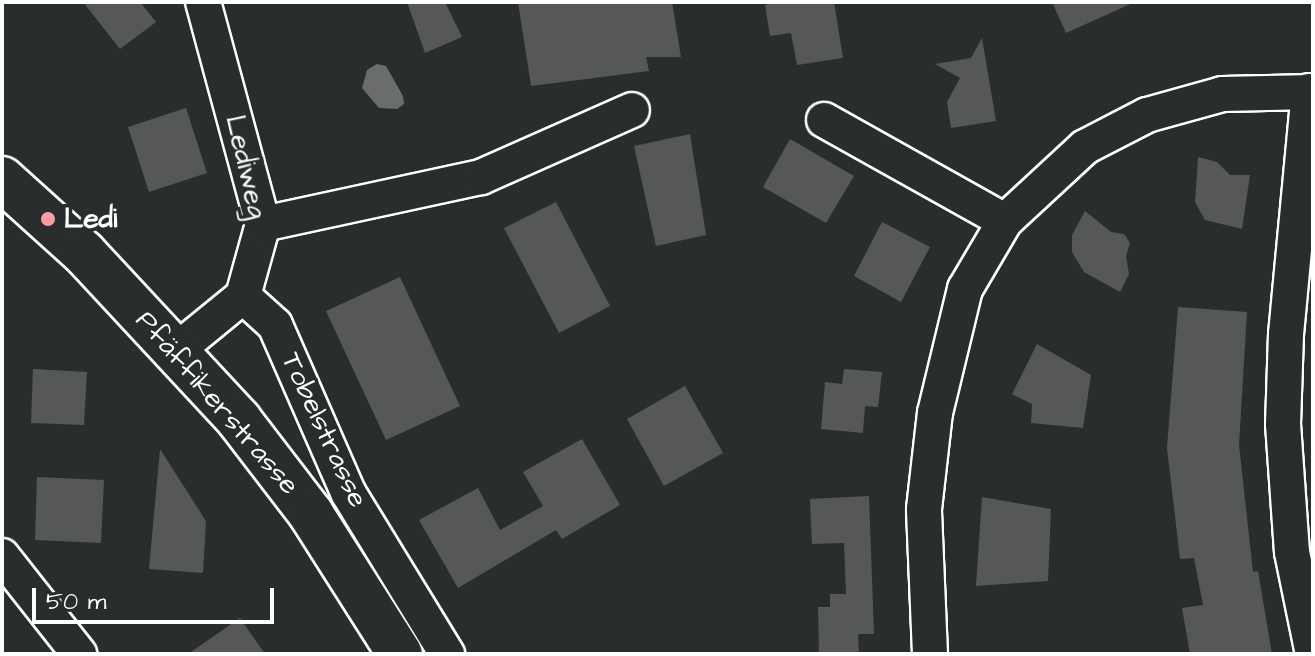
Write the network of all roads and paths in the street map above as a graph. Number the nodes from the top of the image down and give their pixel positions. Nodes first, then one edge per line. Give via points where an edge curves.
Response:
1 (203, 2) edge
2 (1311, 91) edge
3 (632, 110) dead end
4 (824, 120) dead end
5 (2, 179) edge
6 (1005, 221) junction
7 (263, 224) junction
8 (243, 296) junction
9 (177, 350) junction
10 (2, 556) edge
11 (79, 654) edge
12 (400, 654) edge
13 (447, 654) edge
14 (930, 654) edge
15 (1313, 654) edge

1 - 7 street, Lediweg
2 - 6 street via 1222,94 1147,115 1085,147
2 - 15 street via 1286,334 1283,424 1292,552
3 - 7 street via 481,177
4 - 6 street
5 - 9 main road, Pfäffikerstrasse via 84,253
6 - 14 street via 965,289 935,413 924,509
7 - 8 street, Lediweg
8 - 9 street
8 - 13 street, Tobelstrasse via 275,325 349,494
9 - 12 main road, Pfäffikerstrasse via 311,514
10 - 11 street

